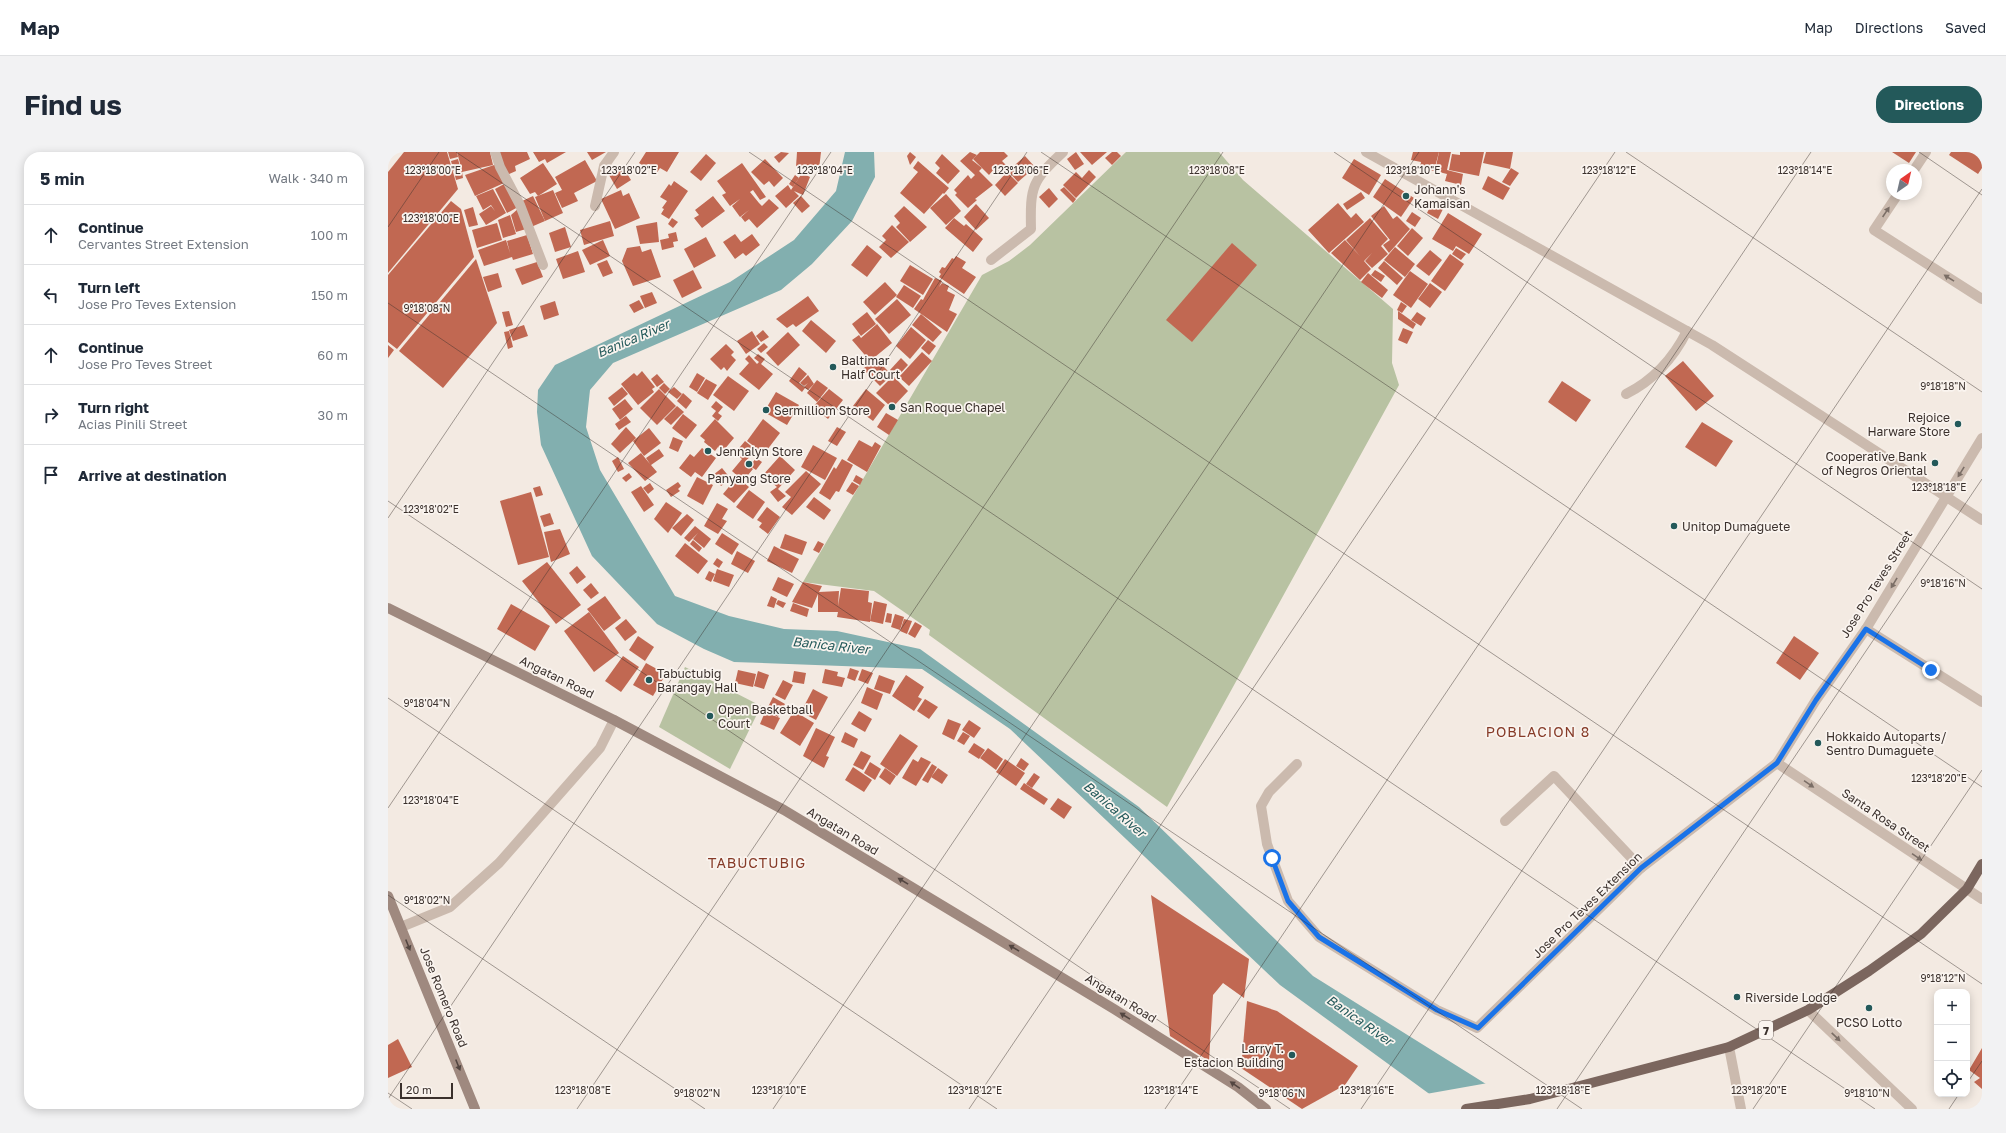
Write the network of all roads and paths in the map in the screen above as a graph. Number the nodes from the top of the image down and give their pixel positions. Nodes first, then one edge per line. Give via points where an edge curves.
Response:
1 (495, 152) edge
2 (614, 152) edge
3 (1063, 152) edge
4 (1366, 152) edge
5 (1926, 152) edge
6 (1918, 164) edge
7 (1894, 200) edge
8 (595, 206) dead end
9 (991, 260) dead end
10 (543, 265) dead end
11 (1982, 299) edge
12 (1687, 331) junction
13 (1626, 394) dead end
14 (1982, 438) edge
15 (1946, 497) junction
16 (1982, 520) edge
17 (388, 608) edge
18 (1866, 629) junction
19 (1982, 702) edge
20 (614, 720) junction
21 (1777, 763) junction
22 (1297, 764) dead end
23 (1505, 821) dead end
24 (1982, 864) edge
25 (1641, 868) junction
26 (1966, 889) junction
27 (388, 896) edge
28 (1982, 899) edge
29 (401, 927) junction
30 (1808, 1010) junction
31 (1729, 1048) junction
32 (475, 1109) edge
33 (1266, 1109) edge
34 (1466, 1109) edge
35 (1741, 1109) edge
36 (1912, 1109) edge

1 - 10 street via 520,205
2 - 8 street via 604,166
3 - 9 street via 1035,182 1030,202 1031,229
4 - 12 street
5 - 6 street
11 -> 7 street via 1874,230
12 - 13 street via 1662,369 1650,381
12 - 15 street
14 -> 15 street, Jose Pro Teves Street
15 - 16 street
15 -> 18 street, Jose Pro Teves Street
17 - 20 main road, Angatan Road
18 - 19 street
18 - 21 street, Jose Pro Teves Street via 1816,700
20 - 29 street via 600,748 499,863 450,907
33 -> 20 main road, Angatan Road via 1238,1087 1114,1009 784,810
21 - 25 street, Jose Pro Teves Extension
21 -> 26 street, Santa Rosa Street
22 - 25 street, Jose Pro Teves Extension via 1269,792 1261,806 1267,844 1288,901 1319,937 1437,1010 1478,1028
23 - 25 street via 1554,776
24 - 26 main road, 7
26 - 28 street, Santa Rosa Street
26 - 30 main road, 7 via 1921,934
27 - 29 main road, Jose Romero Road
29 -> 32 main road, Jose Romero Road
30 - 31 main road, 7
30 -> 36 street
31 - 34 main road, 7 via 1530,1098
31 - 35 street

